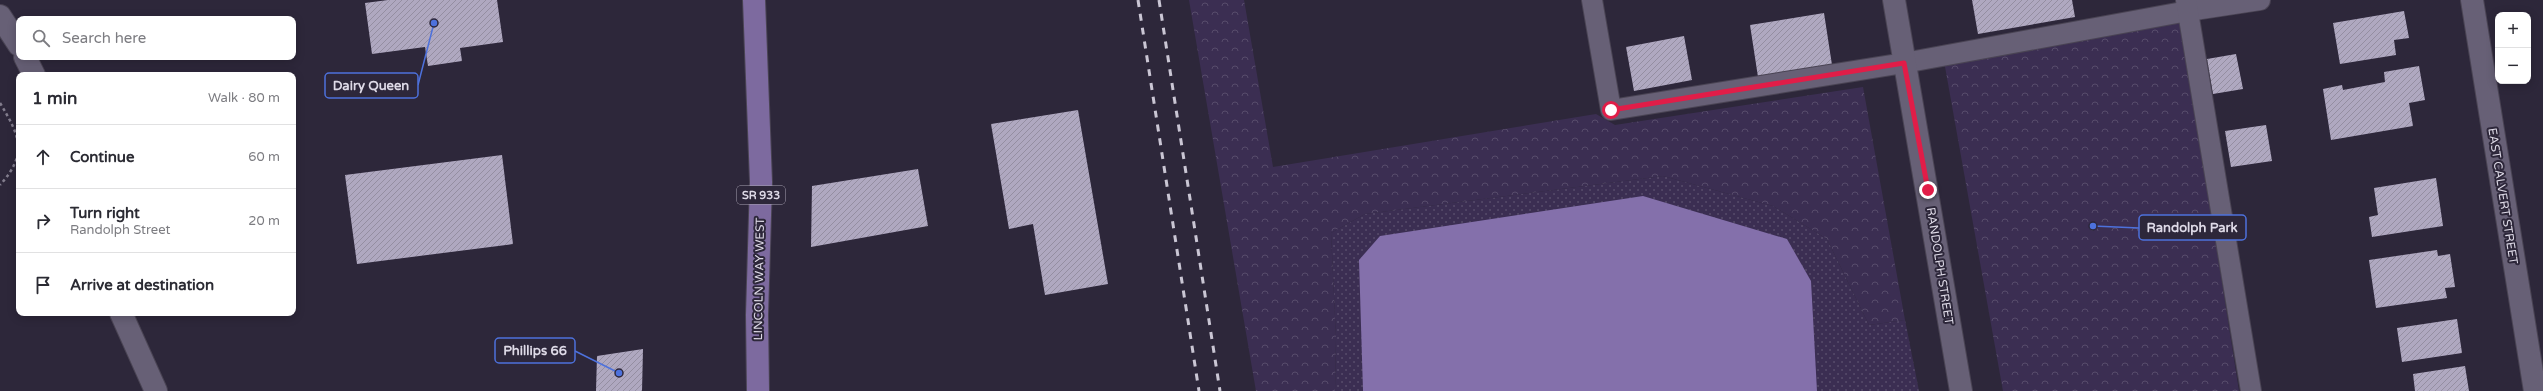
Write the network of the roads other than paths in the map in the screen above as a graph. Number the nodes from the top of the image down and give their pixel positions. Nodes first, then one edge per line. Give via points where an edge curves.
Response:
1 (754, 0) edge
2 (1592, 0) edge
3 (1894, 0) edge
4 (2260, 0) edge
5 (2472, 0) edge
6 (2187, 5) edge
7 (0, 16) edge
8 (16, 40) edge
9 (26, 60) edge
10 (1904, 63) junction
11 (32, 72) edge
12 (122, 316) edge
13 (156, 391) edge
14 (758, 391) edge
15 (1961, 391) edge
16 (2251, 391) edge
17 (2535, 391) edge

1 - 14 main road, LINCOLN WAY WEST / SR 933 via 762,182 757,315
2 - 10 lane via 1611,110
3 - 10 street, RANDOLPH STREET
4 - 6 lane
5 - 17 street, EAST CALVERT STREET
6 - 10 lane
6 - 16 lane
7 - 8 street
9 - 11 street
10 - 15 street, RANDOLPH STREET
12 - 13 street

